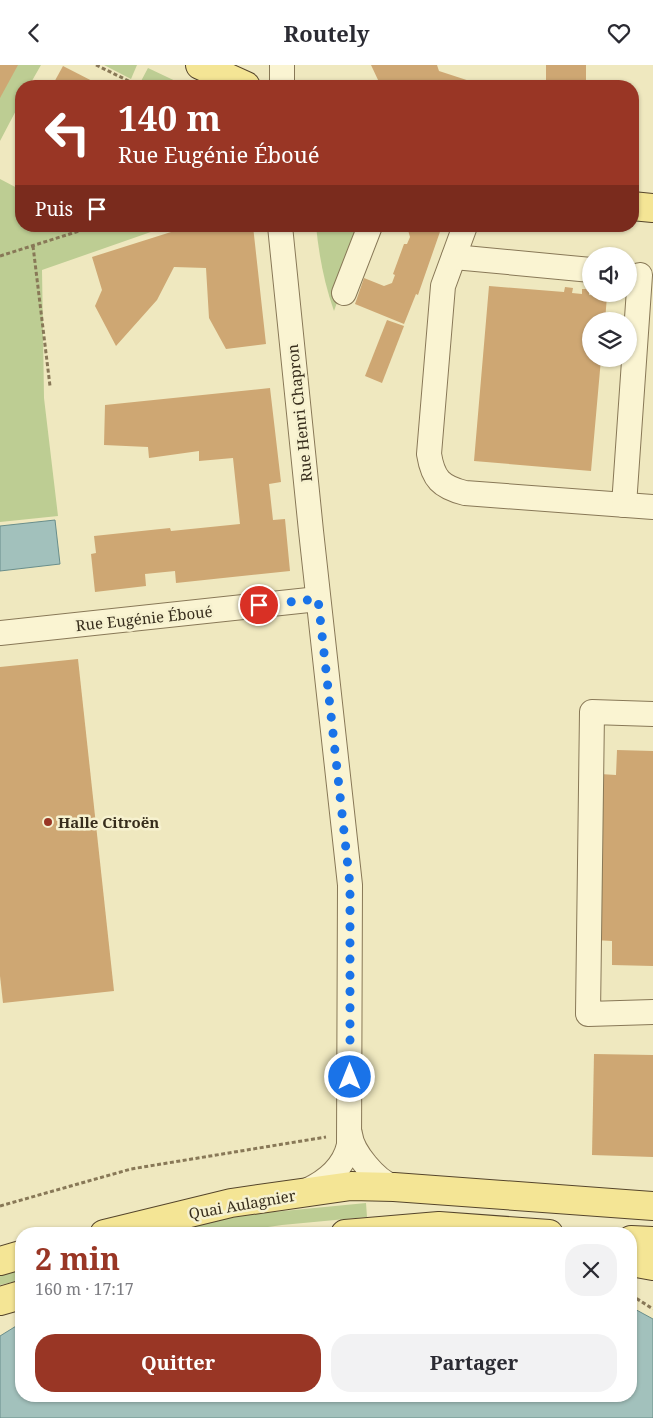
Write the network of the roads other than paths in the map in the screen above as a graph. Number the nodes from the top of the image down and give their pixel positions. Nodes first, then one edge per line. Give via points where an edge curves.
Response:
1 (200, 65) edge
2 (282, 65) edge
3 (233, 80) edge
4 (282, 80) edge
5 (639, 207) edge
6 (653, 208) edge
7 (281, 232) edge
8 (368, 232) edge
9 (463, 232) edge
10 (454, 257) junction
11 (582, 269) edge
12 (640, 275) edge
13 (344, 293) dead end
14 (624, 505) junction
15 (653, 507) edge
16 (318, 599) junction
17 (0, 633) edge
18 (653, 714) edge
19 (653, 1012) edge
20 (350, 1134) junction
21 (394, 1187) junction
22 (300, 1193) junction
23 (535, 1197) junction
24 (653, 1206) edge
25 (653, 1221) edge
26 (440, 1226) junction
27 (133, 1227) edge
28 (428, 1227) edge
29 (445, 1227) edge
30 (454, 1227) edge
31 (637, 1240) edge
32 (653, 1241) edge
33 (15, 1257) edge
34 (0, 1261) edge
35 (637, 1263) edge
36 (653, 1266) edge
37 (15, 1297) edge
38 (0, 1301) edge

1 - 3 main road
2 - 4 street
5 - 6 main road
7 - 16 street, Rue Henri Chapron
8 - 13 street
9 - 10 street
10 - 11 street
10 - 14 street via 443,286 429,454 431,470 440,482 465,493
12 - 14 street
14 - 15 street
16 - 17 street, Rue Eugénie Éboué
16 - 20 street, Rue Henri Chapron via 350,885
18 - 19 street via 592,713 588,1013
20 - 21 street via 366,1165 381,1180
20 - 22 street via 348,1149 333,1174
21 - 22 main road, Quai Aulagnier via 351,1186
21 - 23 main road, Quai Aulagnier
22 - 27 main road, Quai Aulagnier via 231,1203
23 - 24 main road
23 - 25 main road
26 - 28 main road
26 - 29 main road
26 - 30 main road
31 - 32 main road
33 - 34 main road
35 - 36 main road
37 - 38 main road

